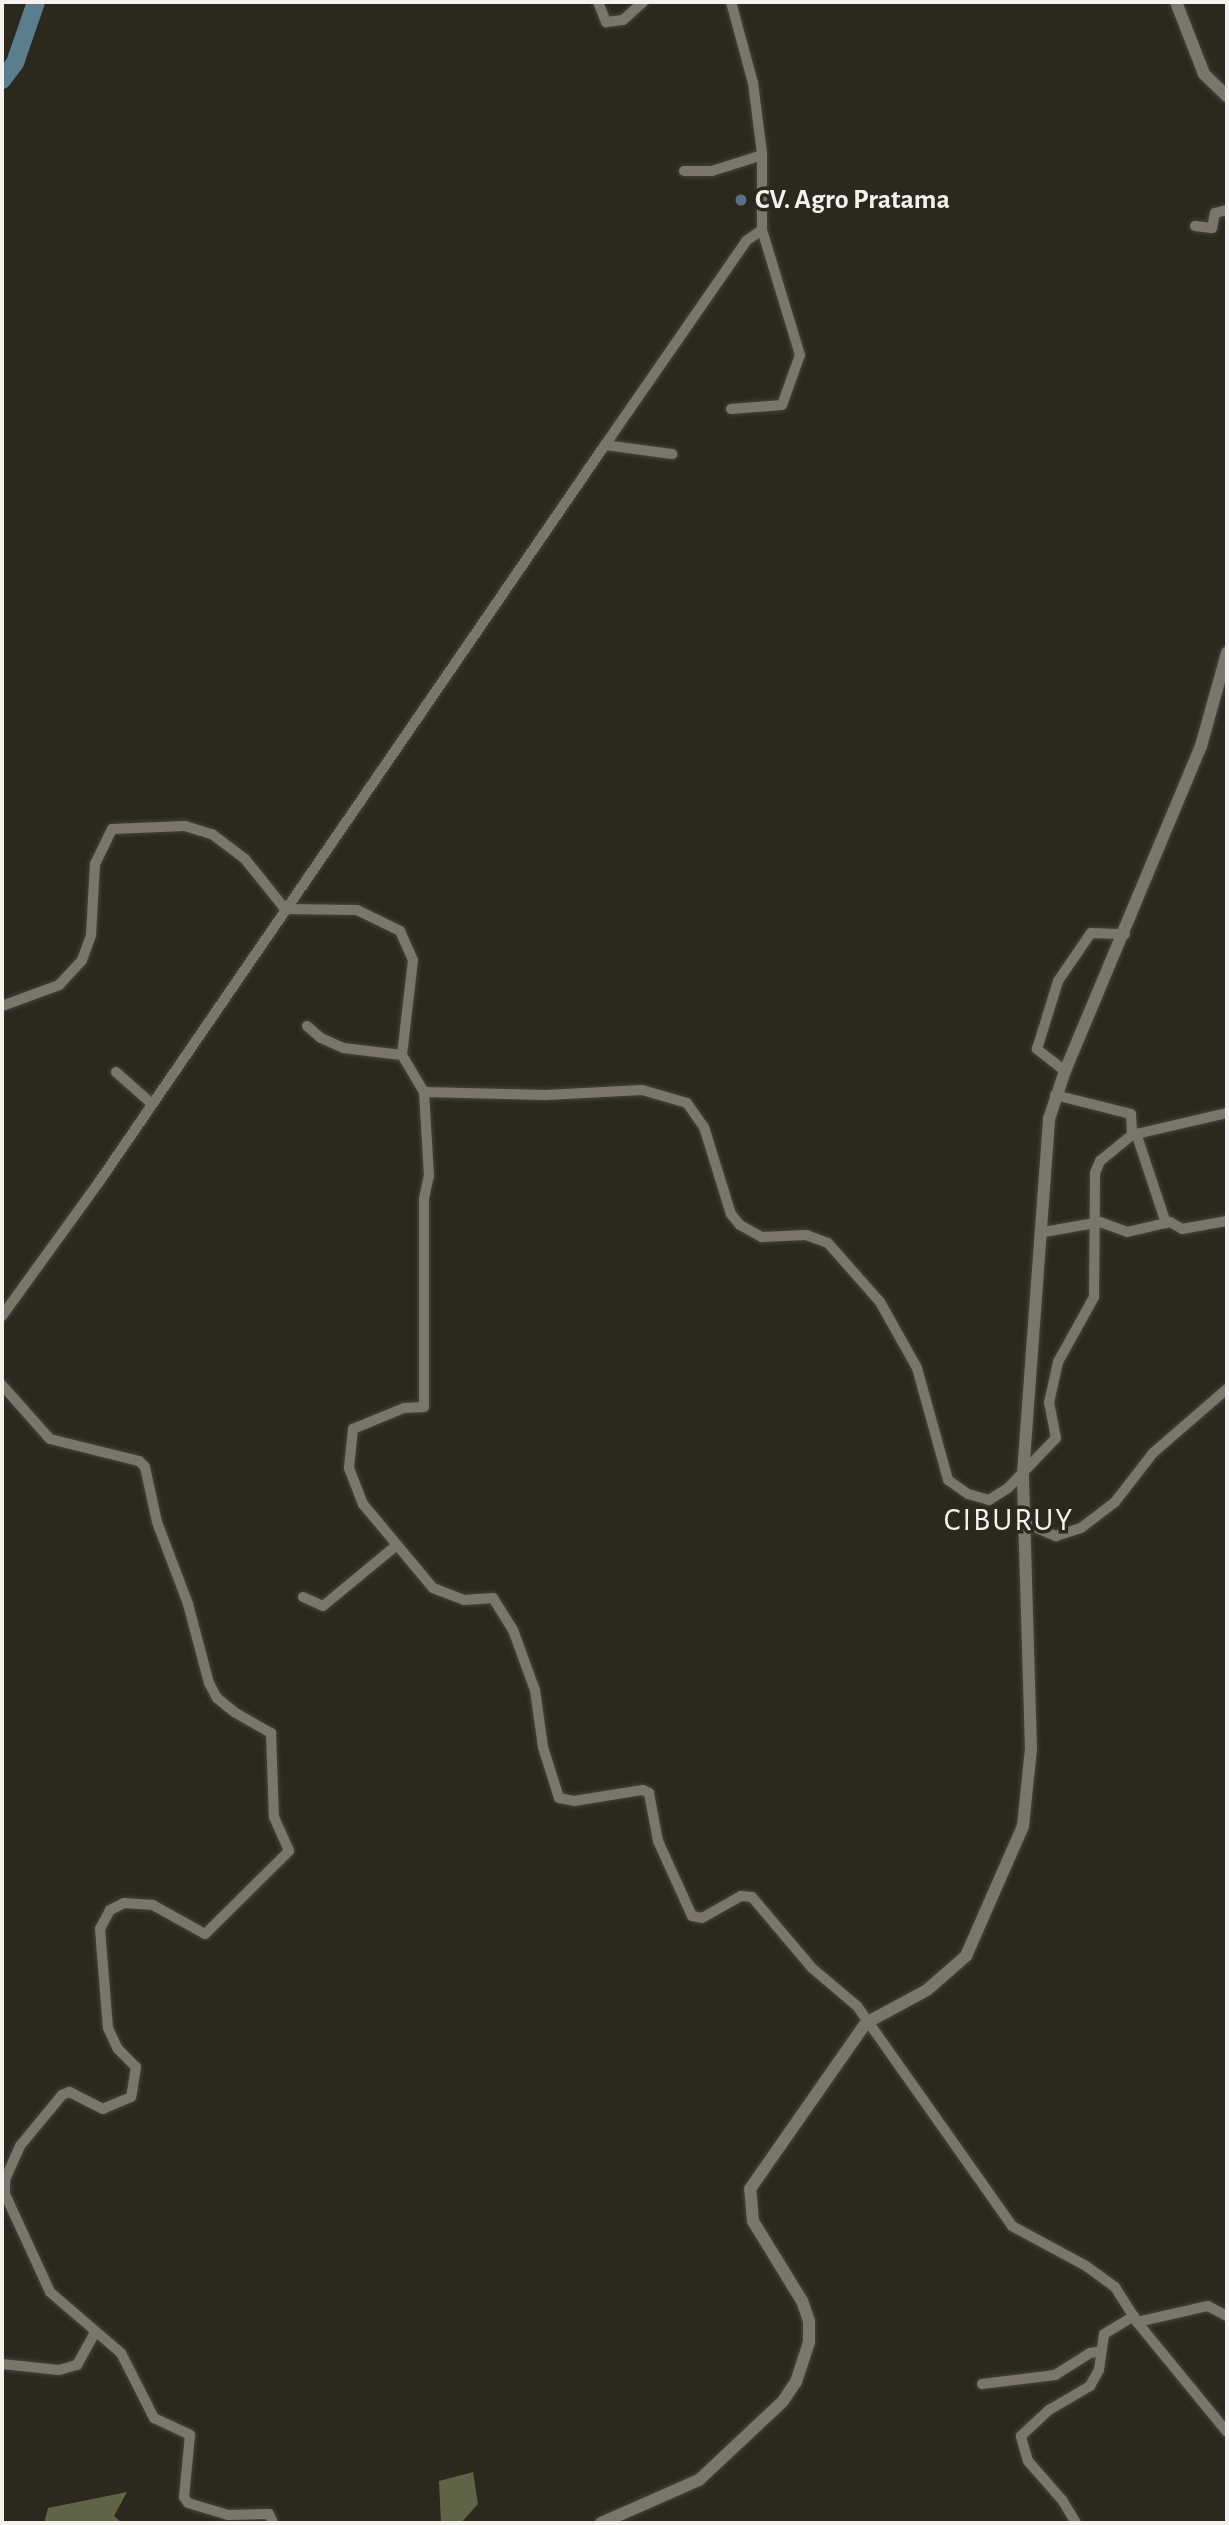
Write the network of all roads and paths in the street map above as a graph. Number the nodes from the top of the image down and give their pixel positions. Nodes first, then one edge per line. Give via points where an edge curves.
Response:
1 (598, 2) edge
2 (643, 2) edge
3 (731, 2) edge
4 (1176, 2) edge
5 (1227, 96) edge
6 (762, 155) junction
7 (684, 171) dead end
8 (1227, 210) edge
9 (1195, 226) dead end
10 (762, 230) junction
11 (731, 409) dead end
12 (605, 445) junction
13 (672, 454) dead end
14 (1227, 653) edge
15 (285, 909) junction
16 (1125, 934) junction
17 (2, 1006) edge
18 (307, 1026) dead end
19 (402, 1055) junction
20 (1065, 1070) junction
21 (116, 1072) dead end
22 (424, 1092) junction
23 (1055, 1095) junction
24 (152, 1104) junction
25 (1227, 1113) edge
26 (1134, 1134) junction
27 (1227, 1221) edge
28 (1095, 1222) junction
29 (1166, 1223) junction
30 (1044, 1232) junction
31 (2, 1316) edge
32 (2, 1385) edge
33 (1227, 1389) edge
34 (1023, 1474) junction
35 (1025, 1523) junction
36 (397, 1545) junction
37 (303, 1597) dead end
38 (866, 2023) junction
39 (1227, 2316) edge
40 (1135, 2319) junction
41 (95, 2332) junction
42 (1101, 2351) junction
43 (2, 2364) edge
44 (982, 2384) dead end
45 (1227, 2432) edge
46 (273, 2523) edge
47 (601, 2523) edge
48 (1076, 2523) edge

1 - 2 street via 606,22 623,19
3 - 6 street via 754,83
4 - 5 street via 1204,74
6 - 7 street via 712,172
6 - 10 street
8 - 9 street via 1214,214 1212,228
10 - 11 street via 799,362 782,405
10 - 12 street via 746,241
12 - 13 street
12 - 15 street
14 - 16 street via 1201,746
15 - 17 street via 253,867 212,834 185,826 118,826 107,834 95,864 91,935 82,960 59,985
15 - 19 street via 356,910 400,931 413,960
15 - 24 street
16 - 20 street
16 - 20 street via 1091,933 1058,981 1037,1049
18 - 19 street via 343,1048
19 - 22 street
20 - 23 street
21 - 24 street
22 - 34 street via 546,1095 642,1090 687,1102 704,1127 731,1214 740,1225 762,1237 806,1235 828,1243 880,1302 917,1368 948,1480 968,1494 989,1500
22 - 36 street via 429,1175 424,1199 424,1407 404,1408 360,1424 353,1429 348,1445 354,1488
23 - 26 street via 1130,1114
23 - 30 street via 1049,1119
24 - 31 street
25 - 26 street via 1169,1130
26 - 28 street via 1097,1167 1092,1192
26 - 29 street
27 - 29 street via 1182,1229
28 - 29 street via 1127,1231
28 - 30 street
28 - 34 street via 1094,1297 1058,1362 1050,1395 1056,1438
30 - 34 street
32 - 41 street via 50,1439 139,1461 145,1467 157,1522 188,1604 209,1683 217,1698 234,1712 271,1733 274,1817 289,1851 205,1934 140,1902 124,1903 103,1920 108,2028 118,2049 136,2067 131,2097 103,2109 69,2092 62,2095 20,2146 5,2180 11,2213 50,2292
33 - 35 street via 1153,1453 1115,1502 1083,1527 1056,1536
34 - 35 street
35 - 38 street via 1031,1749 1023,1826 966,1956 927,1990
36 - 37 street via 323,1606
36 - 38 street via 433,1588 464,1600 489,1596 508,1621 535,1690 543,1747 559,1798 574,1801 643,1790 649,1793 658,1841 692,1916 702,1918 741,1896 752,1897 811,1968 857,2006
38 - 40 street via 1012,2226 1115,2287
38 - 47 street via 772,2152 748,2196 753,2221 791,2282 809,2322 809,2342 796,2382 783,2401 699,2480
39 - 40 street via 1208,2306
40 - 42 street via 1108,2328
40 - 45 street
41 - 43 street via 77,2365 59,2370
41 - 46 street via 121,2353 154,2418 192,2439 184,2497 188,2503 228,2515 269,2514
42 - 44 street via 1055,2375
42 - 48 street via 1090,2385 1049,2410 1021,2436 1027,2461 1056,2492

